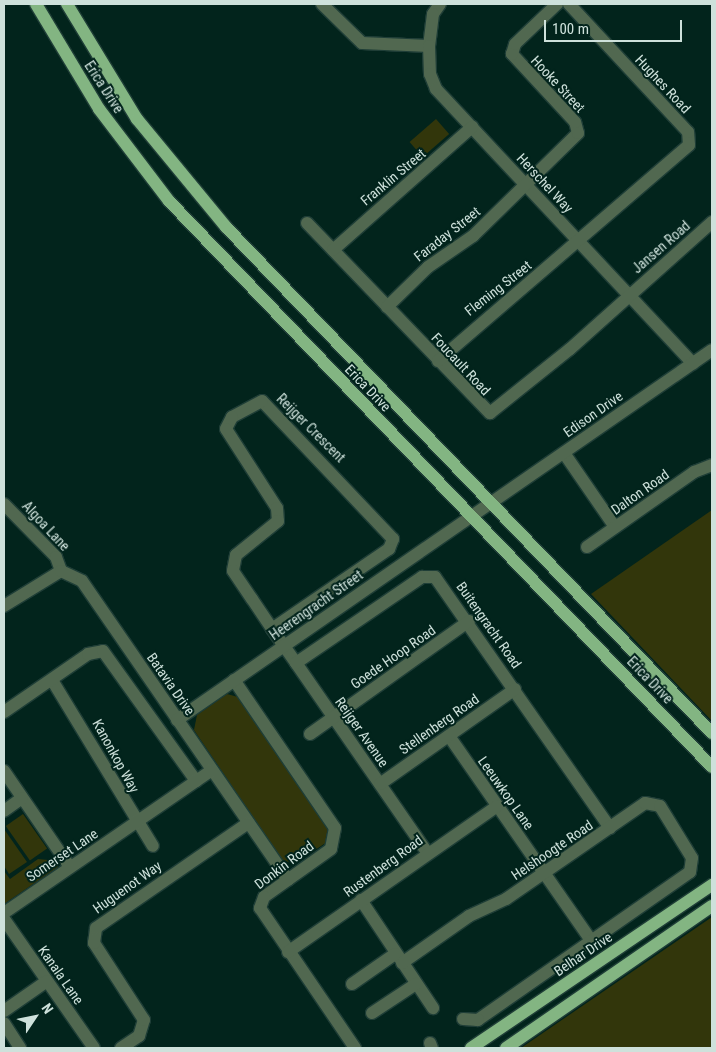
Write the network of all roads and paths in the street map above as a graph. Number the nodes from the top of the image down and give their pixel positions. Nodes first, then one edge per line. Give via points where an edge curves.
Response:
1 (36, 4) edge
2 (67, 4) edge
3 (322, 4) edge
4 (423, 4) edge
5 (557, 4) edge
6 (569, 4) edge
7 (436, 9) edge
8 (429, 46) junction
9 (472, 128) junction
10 (527, 185) junction
11 (712, 222) edge
12 (307, 223) dead end
13 (578, 240) junction
14 (333, 250) junction
15 (630, 295) junction
16 (386, 307) junction
17 (712, 350) edge
18 (438, 361) junction
19 (692, 364) junction
20 (564, 452) junction
21 (712, 465) edge
22 (4, 504) edge
23 (490, 504) junction
24 (472, 516) junction
25 (615, 527) junction
26 (587, 547) dead end
27 (61, 571) junction
28 (4, 606) edge
29 (469, 621) junction
30 (272, 629) junction
31 (284, 646) junction
32 (296, 662) junction
33 (52, 680) junction
34 (234, 680) junction
35 (515, 689) junction
36 (4, 712) edge
37 (334, 717) junction
38 (177, 720) junction
39 (712, 733) edge
40 (310, 734) dead end
41 (448, 736) junction
42 (712, 767) edge
43 (212, 770) junction
44 (4, 771) edge
45 (196, 781) junction
46 (380, 784) junction
47 (22, 798) junction
48 (497, 806) junction
49 (4, 811) edge
50 (137, 822) junction
51 (248, 823) junction
52 (610, 828) junction
53 (153, 846) dead end
54 (427, 852) junction
55 (693, 866) joint
56 (70, 867) junction
57 (544, 873) junction
58 (288, 880) junction
59 (712, 885) edge
60 (361, 900) junction
61 (712, 906) edge
62 (4, 913) edge
63 (4, 919) edge
64 (591, 940) junction
65 (288, 952) junction
66 (399, 958) junction
67 (47, 981) junction
68 (352, 984) dead end
69 (416, 984) junction
70 (433, 1008) dead end
71 (4, 1011) edge
72 (372, 1013) dead end
73 (463, 1019) dead end
74 (4, 1024) edge
75 (20, 1048) edge
76 (94, 1048) edge
77 (121, 1048) edge
78 (355, 1048) edge
79 (471, 1048) edge
80 (506, 1048) edge

1 - 24 main road, Erica Drive via 99,109 169,201
2 - 23 main road, Erica Drive via 119,91 184,178
3 - 8 street via 359,42
4 - 7 street
5 - 10 street, Hooke Street via 514,44 512,54 575,122 578,133
6 - 13 street, Hughes Road via 691,139 654,177
7 - 8 street, Herschel Way
8 - 9 street, Herschel Way via 434,85
9 - 10 street, Herschel Way
9 - 14 street, Franklin Street
10 - 13 street, Herschel Way
10 - 16 street, Faraday Street
11 - 15 street, Jansen Road
12 - 14 street, Foucault Road
13 - 15 street, Herschel Way
13 - 18 street, Fleming Street
14 - 16 street, Foucault Road
15 - 18 street, Foucault Road via 495,411 485,411
15 - 19 street, Herschel Way
16 - 18 street, Foucault Road
17 - 19 street, Edison Drive
19 - 20 street, Edison Drive
20 - 23 street, Edison Drive
20 - 25 street
21 - 25 street, Dalton Road via 694,472
22 - 27 street, Algoa Lane via 56,557
23 - 24 street, Edison Drive
23 - 39 main road, Erica Drive
24 - 31 street, Heerengracht Street
24 - 42 main road, Erica Drive
25 - 26 street, Dalton Road
27 - 28 street
27 - 38 street, Batavia Drive via 82,581
29 - 32 street, Buitengracht Road via 436,578 426,575
29 - 35 street, Buitengracht Road
29 - 37 street, Goede Hoop Road
30 - 30 street, Reijger Crescent via 390,549 394,538 262,401 232,416 226,429 278,512 273,528 236,555 232,564
30 - 31 street, Reijger Avenue
31 - 32 street, Reijger Avenue
31 - 34 street, Heerengracht Street
32 - 37 street, Reijger Avenue
33 - 36 street
33 - 45 street via 88,654 103,651 110,655
33 - 50 street, Kanonkop Way via 100,752
34 - 38 street, Heerengracht Street
34 - 58 street, Donkin Road via 336,832 331,849
35 - 41 street, Stellenberg Road
35 - 52 street, Buitengracht Road
37 - 40 street, Goede Hoop Road
37 - 46 street, Reijger Avenue
38 - 43 street, Batavia Drive
41 - 46 street, Stellenberg Road
41 - 48 street, Leeuwkop Lane
43 - 45 street, Somerset Lane
43 - 51 street, Batavia Drive
44 - 47 street
45 - 50 street, Somerset Lane
46 - 54 street, Reijger Avenue
47 - 49 street
47 - 56 street
48 - 54 street, Rustenberg Road
48 - 57 street, Leeuwkop Lane
50 - 53 street
50 - 56 street, Somerset Lane
51 - 58 street, Batavia Drive
51 - 77 street, Huguenot Way via 96,928 94,943 144,1020 139,1036
52 - 55 street, Helshoogte Road via 652,802 660,806
52 - 57 street, Helshoogte Road
54 - 60 street, Rustenberg Road
55 - 64 street, Belhar Drive via 687,875
56 - 62 street, Somerset Lane
57 - 64 street, Leeuwkop Lane
57 - 66 street, Helshoogte Road via 506,899
58 - 65 street, Donkin Road via 264,897 259,906
59 - 79 main road, Belhar Drive
60 - 65 street, Rustenberg Road
60 - 66 street
61 - 80 main road
63 - 67 street, Kanala Lane
64 - 73 street, Belhar Drive via 478,1020
65 - 78 street, Donkin Road
66 - 68 street, Helshoogte Road
66 - 69 street
67 - 71 street
67 - 76 street, Kanala Lane
69 - 70 street
69 - 72 street
74 - 75 street

